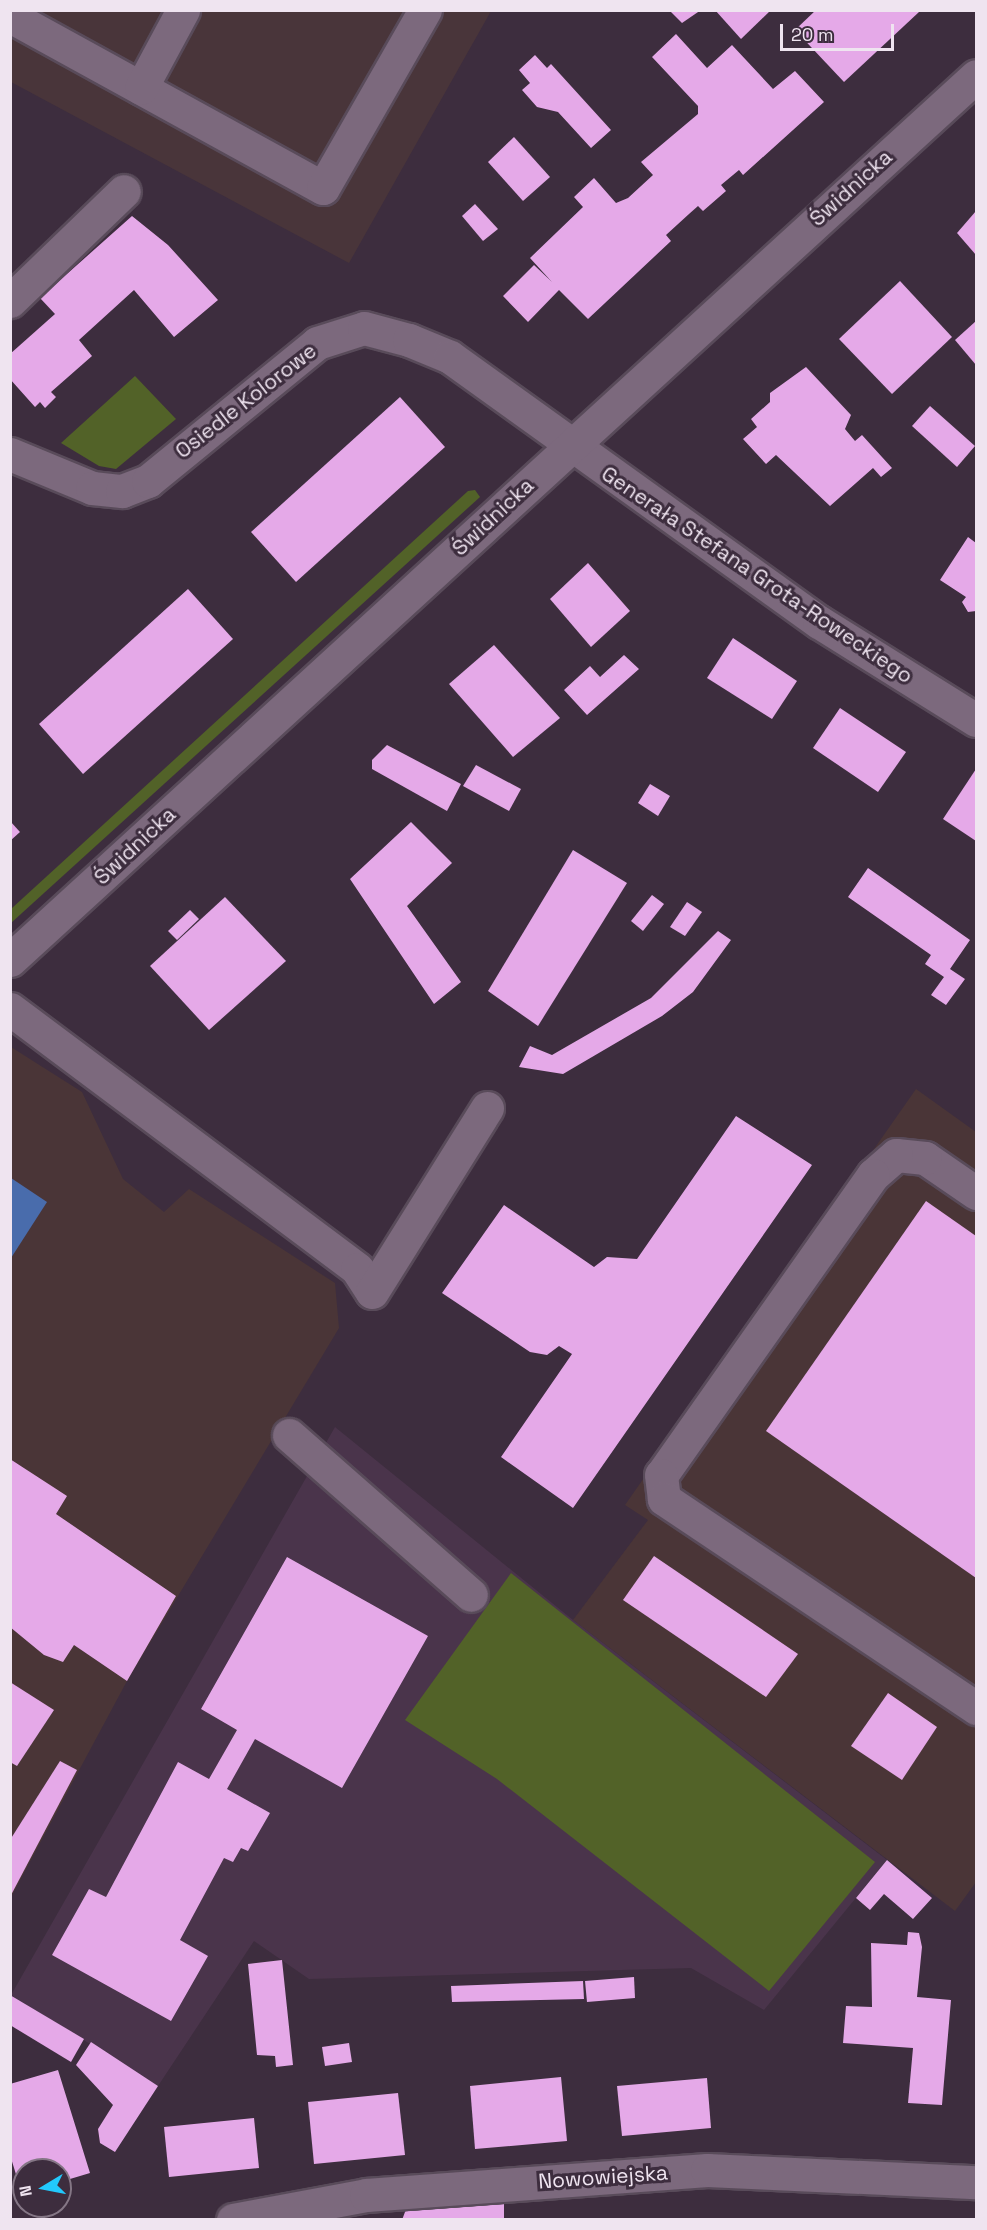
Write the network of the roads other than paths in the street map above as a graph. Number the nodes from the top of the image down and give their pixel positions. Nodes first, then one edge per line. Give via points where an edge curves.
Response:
1 (183, 10) edge
2 (424, 10) edge
3 (10, 16) edge
4 (976, 76) edge
5 (141, 88) junction
6 (123, 190) dead end
7 (10, 302) edge
8 (570, 447) junction
9 (10, 454) edge
10 (976, 720) edge
11 (10, 960) edge
12 (10, 1009) edge
13 (487, 1108) dead end
14 (976, 1192) edge
15 (289, 1435) dead end
16 (471, 1595) dead end
17 (976, 1708) edge
18 (976, 2182) edge
19 (233, 2220) edge

1 - 5 street
2 - 5 street via 323,188
3 - 5 street
4 - 8 street, Świdnicka
6 - 7 street
8 - 9 street, Osiedle Kolorowe via 450,357 364,328 316,343 148,481 122,491 92,488
8 - 10 street, Generała Stefana Grota-Roweckiego via 819,622
8 - 11 street, Świdnicka
12 - 13 street via 357,1269 372,1292
14 - 17 street via 925,1158 896,1155 873,1175 660,1475 664,1499
15 - 16 street
18 - 19 street, Nowowiejska via 707,2170 366,2195

